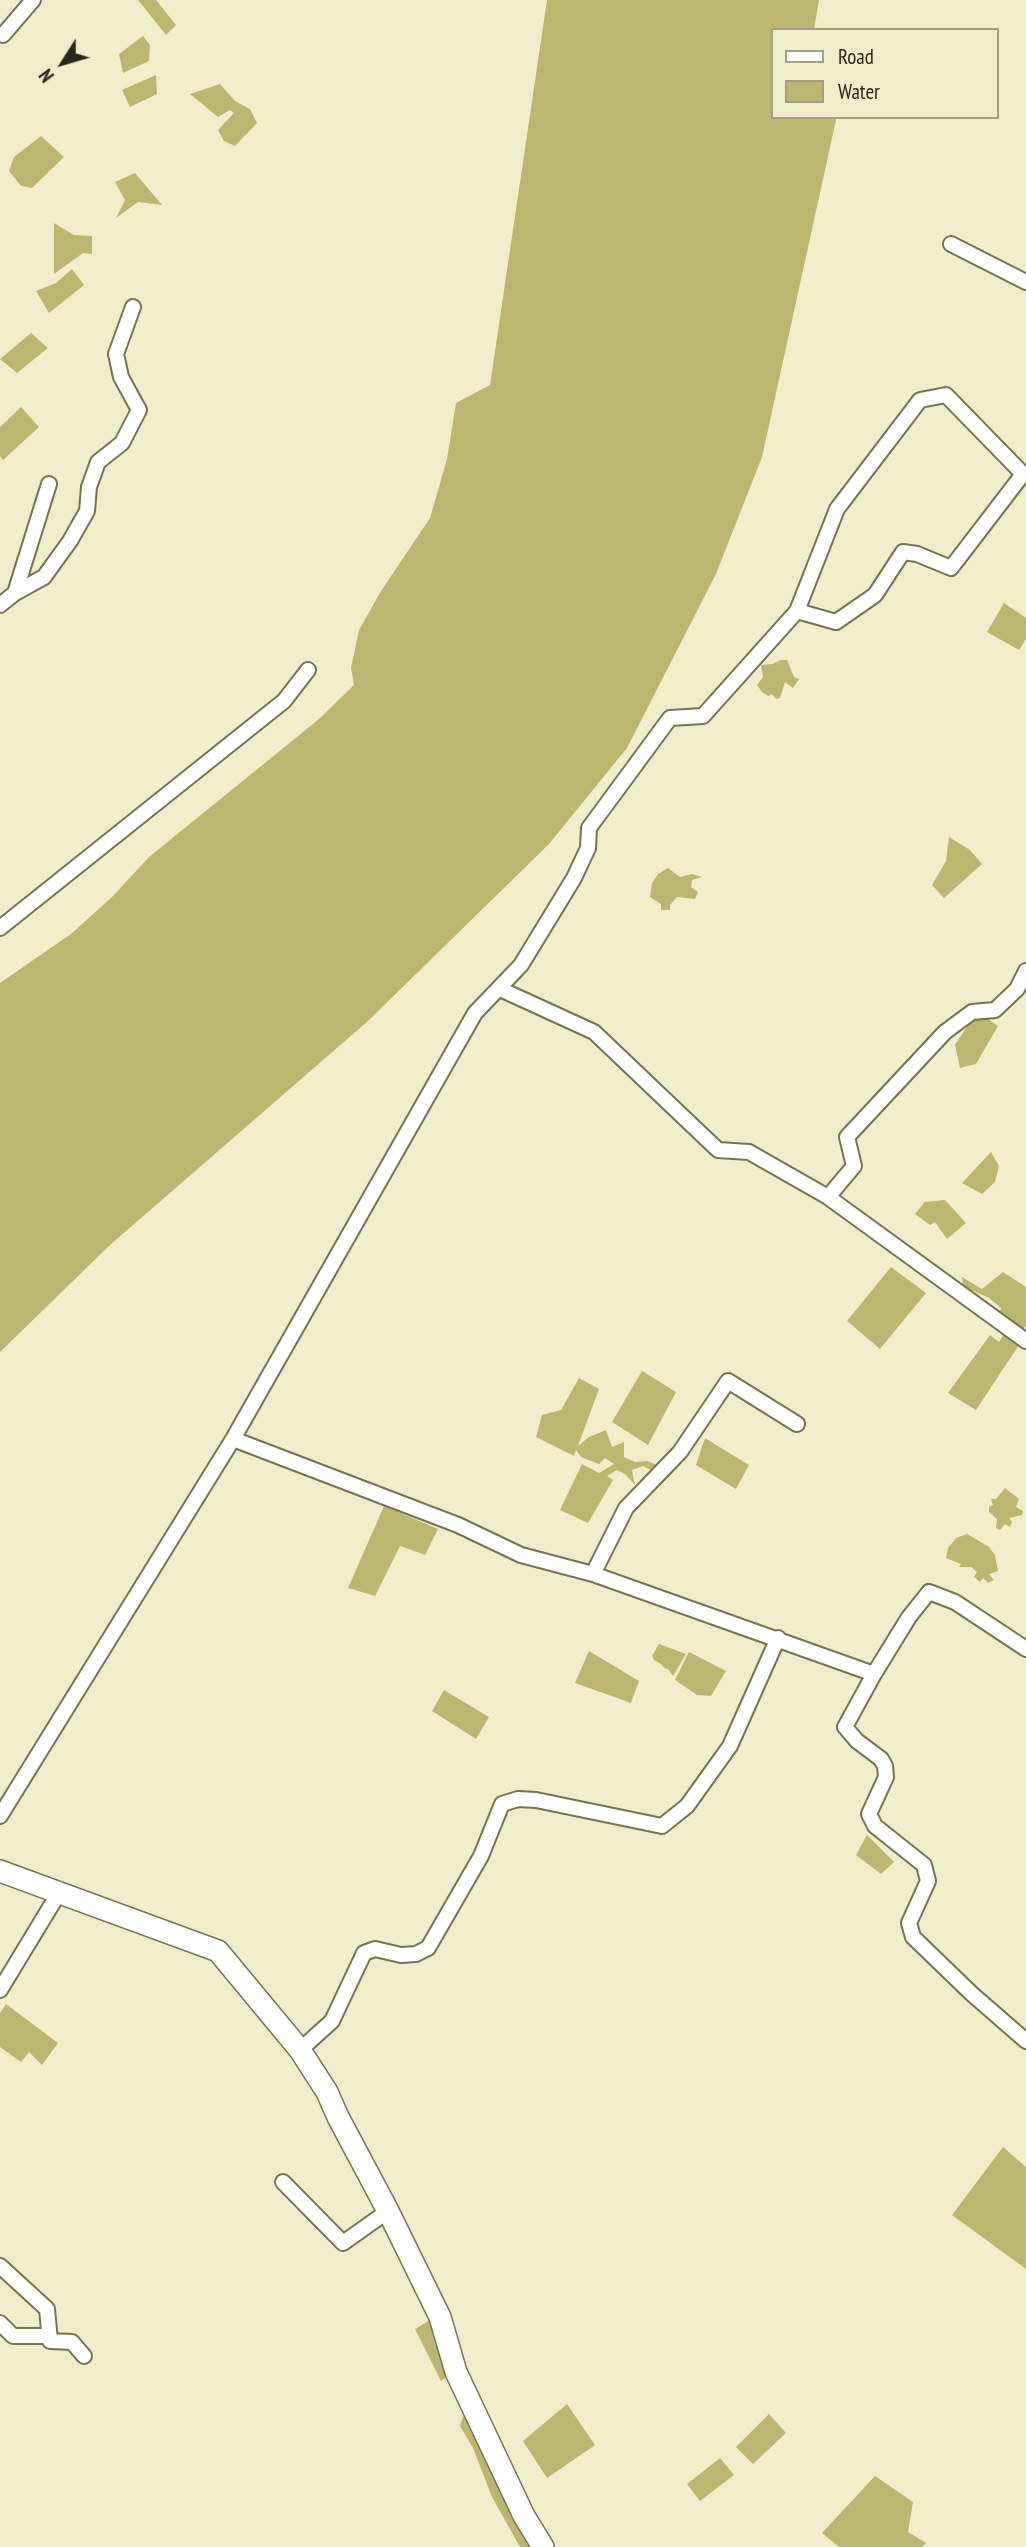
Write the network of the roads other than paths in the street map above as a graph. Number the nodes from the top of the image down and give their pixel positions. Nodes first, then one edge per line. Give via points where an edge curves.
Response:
1 (33, 0) edge
2 (3, 36) dead end
3 (951, 244) dead end
4 (1026, 282) edge
5 (133, 307) dead end
6 (1025, 475) edge
7 (49, 484) dead end
8 (15, 593) junction
9 (0, 605) edge
10 (797, 611) junction
11 (308, 670) dead end
12 (0, 928) edge
13 (1026, 971) edge
14 (500, 989) junction
15 (828, 1197) junction
16 (1026, 1341) edge
17 (797, 1424) dead end
18 (233, 1439) junction
19 (593, 1574) junction
20 (778, 1639) junction
21 (1026, 1649) edge
22 (874, 1674) junction
23 (0, 1816) edge
24 (0, 1871) edge
25 (60, 1891) junction
26 (0, 1990) edge
27 (1026, 2041) edge
28 (300, 2050) junction
29 (283, 2182) dead end
30 (388, 2211) junction
31 (0, 2266) edge
32 (0, 2323) edge
33 (48, 2336) junction
34 (84, 2356) dead end
35 (543, 2547) edge

1 - 2 street
3 - 4 street
5 - 8 street via 116,354 121,377 139,410 122,443 98,462 87,512 70,541 44,577
6 - 10 street via 951,568 903,552 875,595 836,622
6 - 10 street via 946,395 920,400 837,509
7 - 8 street
8 - 9 street
10 - 14 street via 703,716 670,718 589,828 588,848 563,898 521,965
11 - 12 street via 284,701
13 - 15 street via 1017,989 995,1010 972,1012 945,1032 847,1137 854,1166
14 - 15 street via 594,1032 718,1150 749,1152
14 - 18 street via 475,1013
15 - 16 street
17 - 19 street via 728,1381 681,1452 626,1508
18 - 19 street via 458,1525 521,1555
18 - 23 street
19 - 20 street
20 - 22 street
20 - 28 street via 730,1746 687,1806 662,1826 536,1800 502,1804 481,1856 428,1948 416,1954 375,1949 364,1953 332,2021
21 - 22 street via 955,1602 929,1592
22 - 27 street via 845,1727 886,1766 886,1777 869,1814 875,1826 924,1865 928,1881 909,1923 912,1937
24 - 25 main road
25 - 26 street
25 - 28 main road via 218,1951
28 - 30 main road via 327,2092
29 - 30 street via 343,2243
30 - 35 main road via 440,2317 456,2372
31 - 33 street via 47,2309
32 - 33 street via 13,2336
33 - 34 street via 50,2341 72,2342

